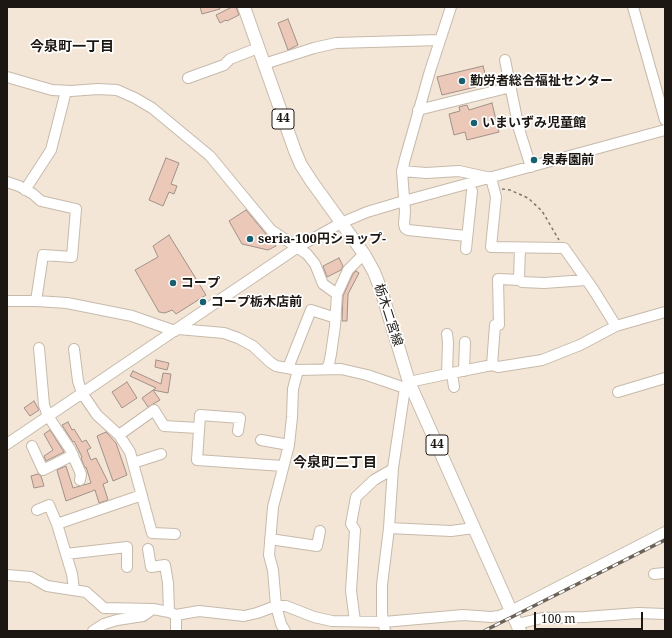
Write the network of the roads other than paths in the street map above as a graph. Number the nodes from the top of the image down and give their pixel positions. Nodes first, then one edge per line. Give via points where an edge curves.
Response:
1 (244, 7) edge
2 (451, 7) edge
3 (633, 7) edge
4 (440, 40) junction
5 (258, 48) junction
6 (505, 60) dead end
7 (264, 64) junction
8 (7, 77) edge
9 (188, 78) dead end
10 (511, 87) junction
11 (66, 91) junction
12 (418, 110) junction
13 (665, 120) edge
14 (665, 130) edge
15 (531, 167) junction
16 (402, 171) junction
17 (7, 182) edge
18 (492, 182) junction
19 (24, 190) junction
20 (472, 191) dead end
21 (404, 201) junction
22 (340, 223) junction
23 (466, 236) junction
24 (298, 247) junction
25 (520, 248) junction
26 (466, 250) dead end
27 (364, 254) junction
28 (520, 280) junction
29 (586, 280) junction
30 (337, 294) junction
31 (7, 301) edge
32 (36, 301) junction
33 (665, 312) edge
34 (336, 318) junction
35 (616, 326) junction
36 (177, 330) junction
37 (447, 334) dead end
38 (465, 342) dead end
39 (39, 348) dead end
40 (74, 349) dead end
41 (492, 365) junction
42 (293, 369) junction
43 (326, 369) junction
44 (464, 370) junction
45 (450, 374) junction
46 (665, 378) edge
47 (407, 385) junction
48 (454, 387) dead end
49 (618, 392) dead end
50 (82, 393) junction
51 (48, 416) junction
52 (198, 428) junction
53 (238, 431) dead end
54 (119, 435) junction
55 (261, 440) dead end
56 (7, 444) edge
57 (289, 445) junction
58 (32, 446) dead end
59 (161, 454) dead end
60 (73, 455) junction
61 (133, 463) junction
62 (283, 466) junction
63 (393, 468) junction
64 (80, 480) dead end
65 (142, 495) junction
66 (37, 510) dead end
67 (57, 524) junction
68 (389, 528) junction
69 (474, 528) junction
70 (320, 531) dead end
71 (665, 532) edge
72 (175, 534) dead end
73 (270, 539) junction
74 (148, 549) dead end
75 (66, 554) junction
76 (128, 567) dead end
77 (665, 573) edge
78 (654, 574) dead end
79 (7, 575) edge
80 (74, 590) junction
81 (276, 606) junction
82 (153, 609) junction
83 (511, 611) junction
84 (172, 613) junction
85 (665, 614) edge
86 (355, 621) junction
87 (384, 627) edge
88 (519, 627) edge
89 (93, 631) edge
90 (176, 631) edge
91 (285, 631) edge

1 - 5 main road, 栃木二宮線 / 44
2 - 4 street
3 - 13 street
4 - 7 street via 336,44 314,48
4 - 12 street
5 - 7 main road, 栃木二宮線 / 44
5 - 9 street via 230,59 224,65
6 - 10 street
7 - 22 main road, 栃木二宮線 / 44 via 301,165
8 - 11 street via 52,90
10 - 12 street
10 - 15 street via 519,129
11 - 19 street via 51,150
11 - 24 street via 117,90 152,108 210,156 271,230
12 - 16 street
14 - 15 street
15 - 18 street
16 - 18 street via 459,172
16 - 21 street
17 - 19 street
18 - 21 street
18 - 25 street via 496,197 491,247
19 - 32 street via 41,201 76,208 72,257 43,255
20 - 23 street
21 - 22 street
21 - 23 street via 404,224 408,230
22 - 24 street
22 - 27 main road, 栃木二宮線 / 44
23 - 26 street
24 - 30 street via 312,260 323,284
24 - 36 street
25 - 28 street
25 - 29 street via 564,248
27 - 30 street via 348,270
27 - 47 main road, 栃木二宮線 / 44 via 381,290
28 - 29 street via 536,283
28 - 41 street via 498,279 499,325 495,325
29 - 35 street
30 - 34 street
31 - 32 street
32 - 36 street via 66,303 124,315
33 - 35 street
34 - 42 street via 311,310
34 - 43 street via 331,354
35 - 41 street via 580,345 542,360 498,368
36 - 42 street via 224,333 253,346 276,366
36 - 50 street
37 - 45 street
38 - 44 street
39 - 51 street via 42,393
40 - 50 street
41 - 44 street
42 - 43 street
42 - 57 street
43 - 47 street via 341,369
44 - 45 street
45 - 47 street
45 - 48 street
46 - 49 street
47 - 63 street
47 - 69 main road, 栃木二宮線 / 44
50 - 51 street
50 - 54 street via 97,415
51 - 56 street
51 - 60 street
52 - 53 street via 200,415 240,418
52 - 54 street via 164,426 154,410
52 - 62 street via 197,460
54 - 61 street via 130,452
55 - 57 street
57 - 62 street
58 - 60 street via 43,470
59 - 61 street
60 - 64 street via 81,474
61 - 65 street
62 - 73 street via 273,507
63 - 68 street
63 - 86 street via 374,480 356,497 351,524 355,530 351,591
65 - 67 street
65 - 72 street via 152,534
66 - 67 street via 49,505
67 - 75 street
68 - 69 street via 451,531
68 - 87 street via 382,585
69 - 83 main road, 栃木二宮線 / 44
70 - 73 street via 318,546
71 - 83 street
73 - 81 street via 269,555 274,570
74 - 84 street via 151,567 164,565
75 - 76 street via 127,547
75 - 80 street
77 - 78 street
79 - 80 street via 31,577 47,586
80 - 82 street via 86,592 104,608
81 - 84 street via 244,616 199,611
81 - 86 street via 286,606 332,621
81 - 91 street
82 - 84 street
82 - 89 street via 143,616 117,620
83 - 87 street via 499,616 463,615
83 - 88 main road, 栃木二宮線 / 44
84 - 90 street
85 - 88 street via 542,618
86 - 87 street

